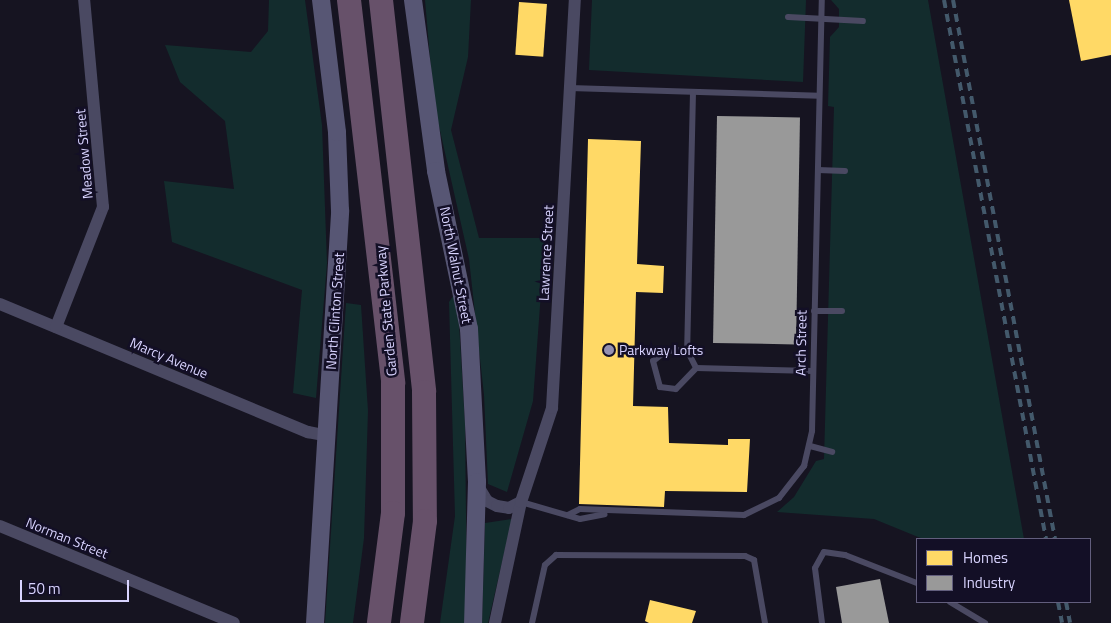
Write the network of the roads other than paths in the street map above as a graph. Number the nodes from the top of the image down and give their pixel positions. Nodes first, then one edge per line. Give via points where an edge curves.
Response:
1 (84, 0) edge
2 (320, 0) edge
3 (349, 0) edge
4 (381, 0) edge
5 (413, 0) edge
6 (575, 0) edge
7 (822, 0) edge
8 (788, 17) dead end
9 (821, 19) junction
10 (863, 21) dead end
11 (570, 88) junction
12 (693, 92) junction
13 (819, 96) junction
14 (818, 170) junction
15 (845, 170) dead end
16 (0, 304) edge
17 (814, 310) junction
18 (842, 311) dead end
19 (56, 327) junction
20 (687, 350) junction
21 (696, 368) junction
22 (813, 371) junction
23 (328, 436) junction
24 (810, 446) junction
25 (832, 452) dead end
26 (477, 482) junction
27 (521, 502) junction
28 (0, 526) edge
29 (916, 583) edge
30 (952, 603) edge
31 (234, 623) edge
32 (315, 623) edge
33 (379, 623) edge
34 (412, 623) edge
35 (474, 623) edge
36 (495, 623) edge
37 (532, 623) edge
38 (765, 623) edge
39 (822, 623) edge
40 (985, 623) edge

1 - 19 street, Meadow Street via 103,207
2 - 23 main road, North Clinton Street via 332,87 340,211
3 - 33 highway, Garden State Parkway via 385,287 395,427 392,531
4 - 34 highway via 426,418 424,530
5 - 26 main road, North Walnut Street via 424,95 467,313
6 - 11 street, Lawrence Street
7 - 9 lane, Arch Street
8 - 9 lane
9 - 10 lane
9 - 13 lane, Arch Street
11 - 12 lane
11 - 27 street, Lawrence Street via 552,408
12 - 13 lane
12 - 20 lane
13 - 14 lane, Arch Street
14 - 15 lane
14 - 17 lane, Arch Street
16 - 19 street, Marcy Avenue
17 - 18 lane
17 - 22 lane, Arch Street
19 - 23 street, Marcy Avenue via 308,432
20 - 21 lane
20 - 21 lane via 666,351 654,361 660,387 676,390
21 - 22 lane
22 - 24 lane, Arch Street
23 - 32 main road, North Clinton Street
24 - 25 lane
24 - 27 lane, Arch Street via 792,485 754,512 723,517 605,514 580,510 568,514
26 - 27 street via 492,504 509,508
26 - 35 main road, North Walnut Street
27 - 36 street, Lawrence Street
28 - 31 street, Norman Street
29 - 39 lane via 845,555 824,552 815,568
30 - 40 lane
37 - 38 lane via 545,565 556,555 596,555 745,556 754,560

